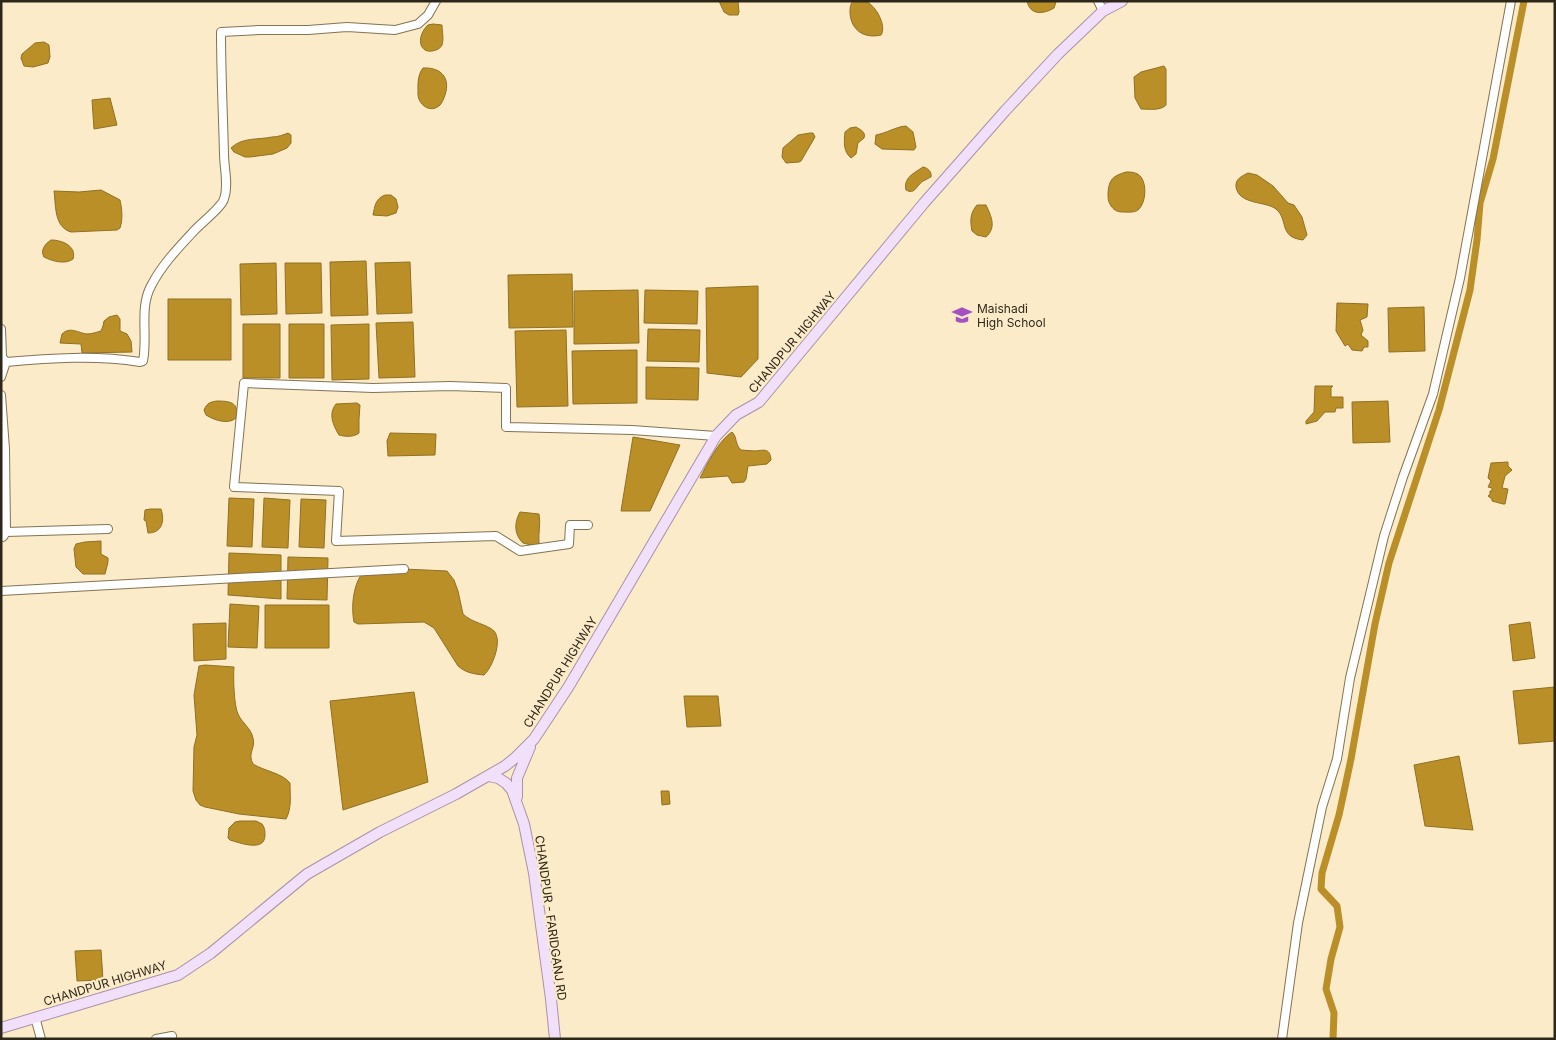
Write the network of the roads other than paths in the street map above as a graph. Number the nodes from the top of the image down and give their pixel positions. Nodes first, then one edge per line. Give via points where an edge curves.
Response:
1 (436, 1) edge
2 (1098, 1) edge
3 (1122, 1) edge
4 (1511, 1) edge
5 (1103, 11) junction
6 (1, 329) edge
7 (6, 362) junction
8 (1, 377) edge
9 (1, 395) edge
10 (716, 436) junction
11 (588, 525) dead end
12 (108, 529) dead end
13 (4, 535) edge
14 (404, 569) dead end
15 (1, 591) edge
16 (534, 739) junction
17 (489, 776) junction
18 (517, 803) junction
19 (35, 1018) junction
20 (1, 1028) edge
21 (172, 1036) dead end
22 (41, 1039) edge
23 (156, 1039) edge
24 (555, 1039) edge
25 (1282, 1039) edge

1 - 7 street via 418,24 395,30 347,27 221,32 224,200 192,232 150,287 145,304 143,360 48,358
2 - 5 street
3 - 5 main road, CHANDPUR HIGHWAY
4 - 25 street via 1460,278 1433,394 1384,536 1350,678 1337,759 1322,807 1298,923
5 - 10 main road, CHANDPUR HIGHWAY via 1058,54 924,203 759,402 736,415
6 - 7 street via 2,357
7 - 8 street
9 - 13 street via 5,449
10 - 11 street via 506,427 506,388 373,388 244,383 234,488 339,491 336,542 496,536 520,551 569,544 570,525
10 - 16 main road, CHANDPUR HIGHWAY via 569,686
12 - 13 street
14 - 15 street
16 - 17 main road, CHANDPUR HIGHWAY via 515,758
16 - 18 main road via 517,778
17 - 18 main road via 506,783
17 - 19 main road, CHANDPUR HIGHWAY via 307,874 211,953 178,975
18 - 24 main road, CHANDPUR - FARIDGANJ RD via 532,865
19 - 20 main road, CHANDPUR HIGHWAY
19 - 22 street
21 - 23 street

